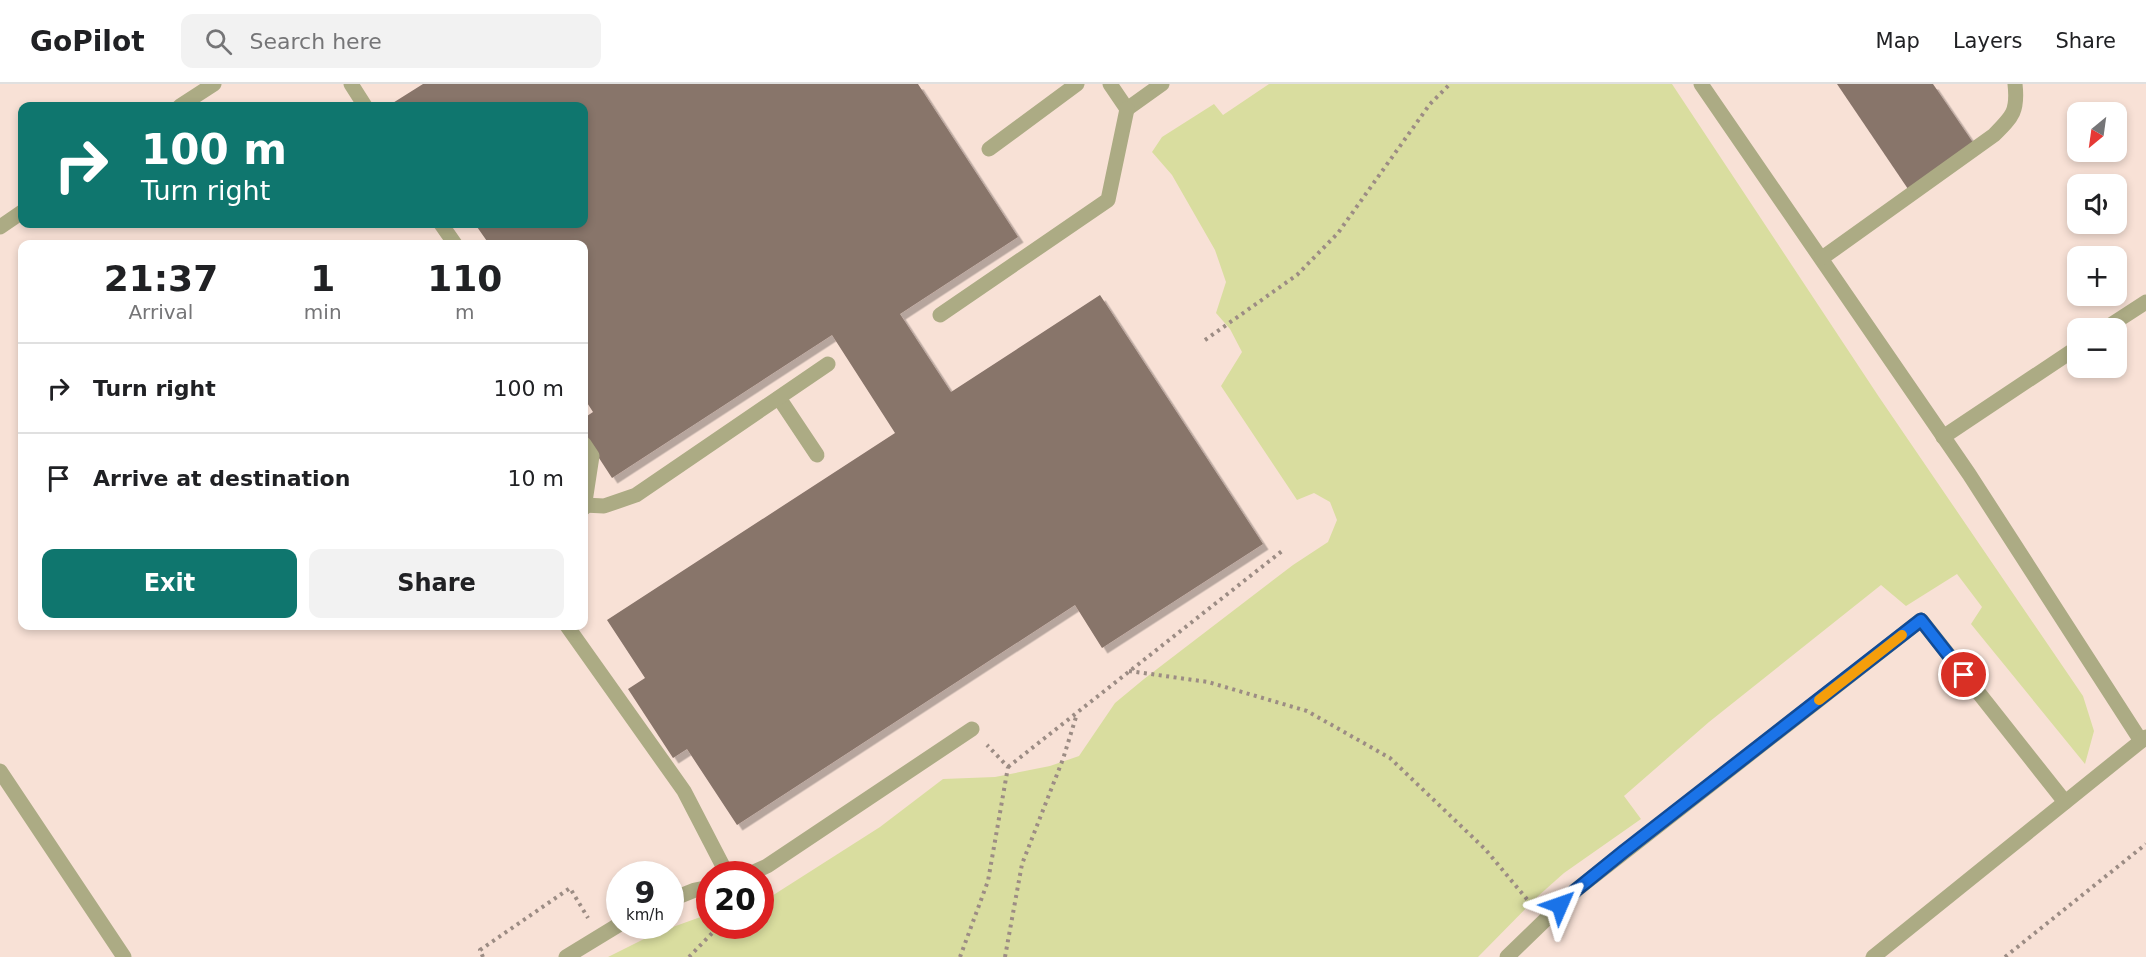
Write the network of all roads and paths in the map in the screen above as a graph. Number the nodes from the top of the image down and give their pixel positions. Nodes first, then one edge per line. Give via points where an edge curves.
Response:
1 (214, 84) edge
2 (351, 84) edge
3 (1077, 84) edge
4 (1110, 84) edge
5 (1162, 84) edge
6 (1450, 84) edge
7 (1701, 84) edge
8 (2015, 84) edge
9 (186, 102) edge
10 (362, 102) edge
11 (1127, 109) junction
12 (989, 149) dead end
13 (18, 215) edge
14 (0, 227) edge
15 (1822, 258) junction
16 (2146, 302) edge
17 (940, 315) dead end
18 (2121, 318) edge
19 (1205, 340) dead end
20 (2067, 354) edge
21 (828, 364) dead end
22 (779, 398) junction
23 (1943, 437) junction
24 (588, 450) edge
25 (817, 455) dead end
26 (588, 481) edge
27 (588, 506) edge
28 (1282, 551) dead end
29 (570, 630) edge
30 (1129, 671) junction
31 (1076, 715) junction
32 (972, 729) joint
33 (2144, 739) edge
34 (1008, 767) junction
35 (0, 771) edge
36 (2066, 802) junction
37 (2146, 844) edge
38 (720, 861) edge
39 (774, 861) edge
40 (1545, 920) junction
41 (606, 931) edge
42 (597, 936) junction
43 (706, 939) edge
44 (124, 957) edge
45 (483, 957) edge
46 (566, 957) edge
47 (689, 957) edge
48 (960, 957) edge
49 (1005, 957) edge
50 (1507, 957) edge
51 (1873, 957) edge
52 (2005, 957) edge

1 - 9 lane
2 - 10 lane
3 - 12 lane
4 - 11 lane
5 - 11 lane
6 - 19 path via 1430,104 1338,233 1297,275
7 - 15 lane
8 - 15 lane via 2017,103 2009,120 1994,135
11 - 17 lane via 1108,200
13 - 14 lane
15 - 23 lane
16 - 18 lane
20 - 23 lane
21 - 22 lane
22 - 25 lane
22 - 27 lane via 636,495 604,506
23 - 33 lane
24 - 26 lane via 592,456
28 - 30 path
29 - 38 lane via 684,791
30 - 31 path
30 - 40 path via 1208,682 1307,711 1390,758 1485,849
31 - 34 path
31 - 49 path via 1022,864
32 - 34 path
32 - 39 lane
33 - 36 lane
34 - 48 path via 988,881
35 - 44 lane
36 - 40 lane via 1921,620 1592,877
36 - 51 lane
37 - 52 path
40 - 50 lane
41 - 42 lane
42 - 45 path via 570,888 480,950
42 - 46 lane
43 - 47 path

